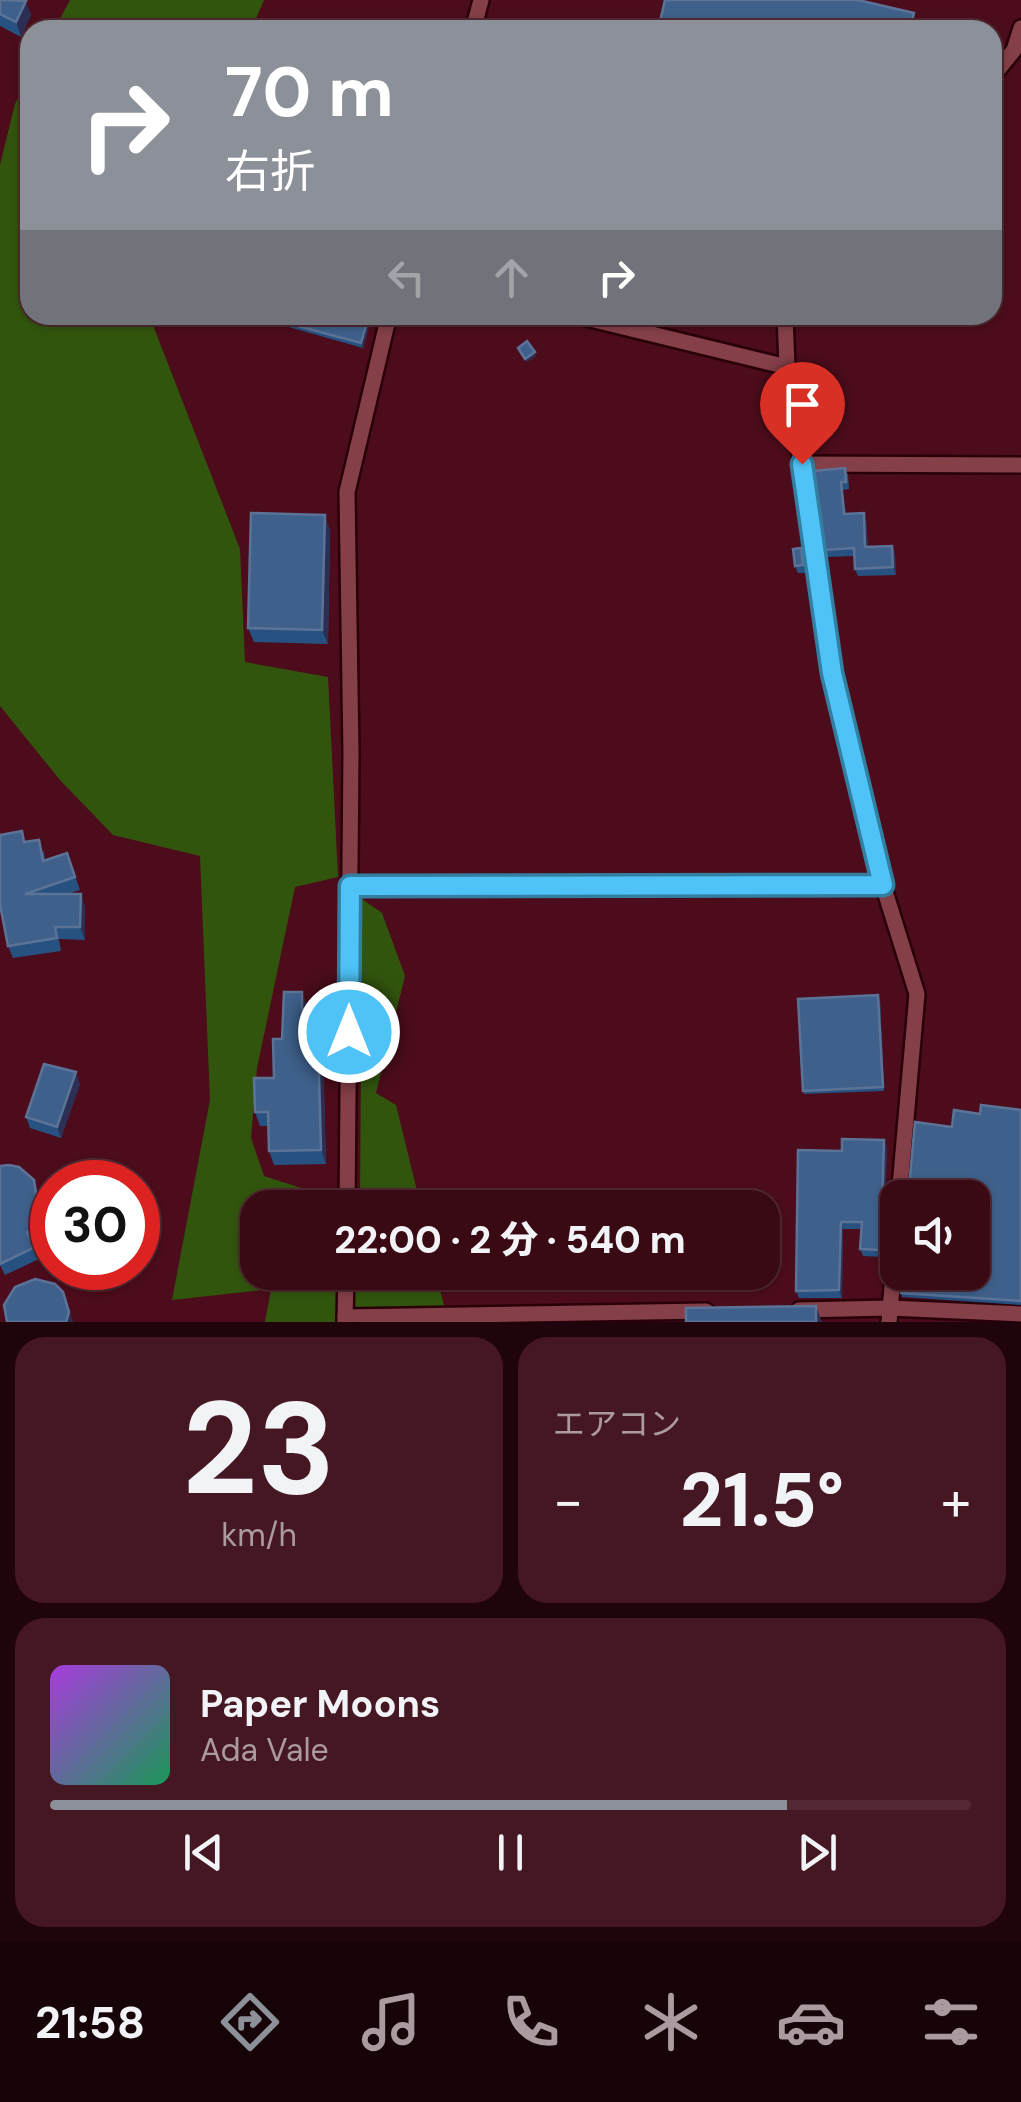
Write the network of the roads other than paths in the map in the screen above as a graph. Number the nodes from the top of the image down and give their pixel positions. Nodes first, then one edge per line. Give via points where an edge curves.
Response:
1 (1021, 28) edge
2 (1002, 65) edge
3 (387, 325) edge
4 (615, 325) edge
5 (785, 325) edge
6 (787, 367) junction
7 (802, 464) junction
8 (1021, 464) edge
9 (883, 885) junction
10 (350, 886) junction
11 (901, 1180) edge
12 (347, 1190) edge
13 (346, 1290) edge
14 (892, 1290) edge
15 (773, 1310) edge
16 (715, 1311) edge
17 (1021, 1314) edge
18 (890, 1315) edge
19 (345, 1320) edge

1 - 2 street
3 - 10 street via 347,492
4 - 6 street
5 - 6 street
6 - 7 street
7 - 8 street
7 - 9 street via 832,673
9 - 10 street
9 - 11 street via 917,994
10 - 12 street
13 - 19 street
14 - 18 street
15 - 18 street
16 - 19 street
17 - 18 street

